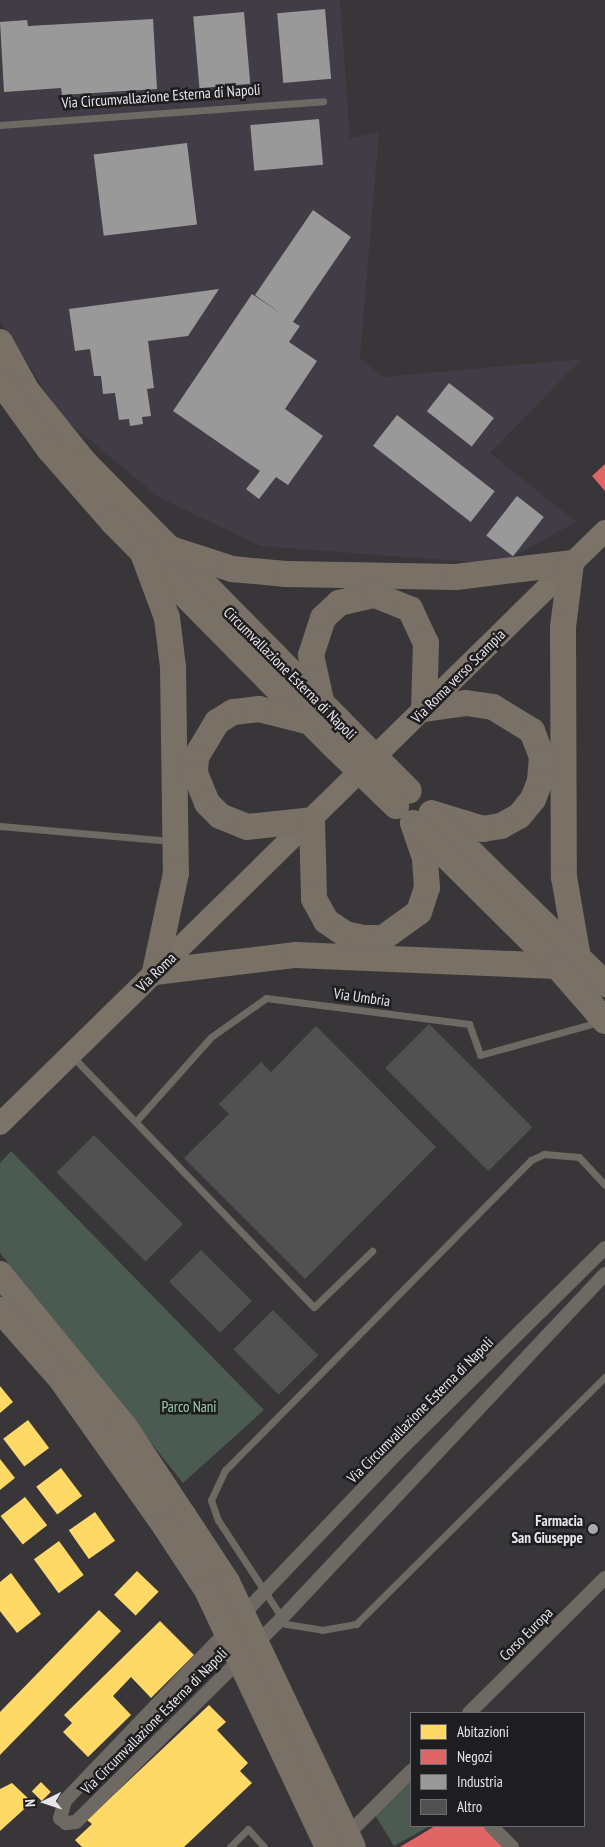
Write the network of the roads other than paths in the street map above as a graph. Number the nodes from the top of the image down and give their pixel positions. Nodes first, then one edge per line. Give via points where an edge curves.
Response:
1 (324, 101) dead end
2 (0, 125) edge
3 (0, 342) edge
4 (0, 381) edge
5 (605, 532) edge
6 (154, 552) junction
7 (571, 564) junction
8 (424, 709) junction
9 (316, 714) junction
10 (412, 809) junction
11 (312, 820) junction
12 (0, 826) edge
13 (177, 841) junction
14 (568, 962) junction
15 (155, 972) junction
16 (605, 984) edge
17 (604, 1021) edge
18 (71, 1055) junction
19 (138, 1119) junction
20 (0, 1124) edge
21 (605, 1185) edge
22 (605, 1248) edge
23 (372, 1250) dead end
24 (592, 1261) junction
25 (0, 1274) edge
26 (605, 1274) edge
27 (0, 1310) edge
28 (605, 1377) edge
29 (174, 1520) junction
30 (605, 1578) edge
31 (266, 1595) junction
32 (282, 1618) junction
33 (470, 1712) edge
34 (410, 1772) edge
35 (492, 1827) edge
36 (230, 1847) edge
37 (264, 1847) edge
38 (328, 1847) edge
39 (335, 1847) edge
40 (353, 1847) edge
41 (512, 1847) edge

1 - 2 lane, Via Circumvallazione Esterna di Napoli
3 - 6 highway, Circumvallazione Esterna di Napoli via 27,391
4 - 6 highway, Circumvallazione Esterna di Napoli via 49,449
5 - 7 main road, Via Roma verso Scampia
6 - 7 highway via 232,569 286,574 456,577
6 - 9 highway, Circumvallazione Esterna di Napoli
6 - 13 highway via 173,667
7 - 8 main road, Via Roma verso Scampia
7 - 14 highway via 563,627
8 - 9 highway via 428,665 420,624 410,609 375,594 339,603 314,635 311,655
8 - 10 highway via 466,703 493,707 532,731 542,757 540,781 533,798 519,816 501,826 483,828
8 - 11 main road, Via Roma verso Scampia
9 - 10 highway, Circumvallazione Esterna di Napoli, bridge
9 - 11 highway via 259,709 233,712 205,736 195,773 208,803 220,816 247,828
10 - 11 highway via 425,858 427,888 419,912 383,938 345,934 326,921 314,899
10 - 14 highway, Circumvallazione Esterna di Napoli
11 - 15 main road, Via Roma
12 - 13 lane
13 - 15 highway via 165,941
14 - 15 highway via 296,954
14 - 16 highway, Circumvallazione Esterna di Napoli
14 - 17 highway, Circumvallazione Esterna di Napoli
15 - 18 main road, Via Roma
17 - 19 lane, Via Umbria via 480,1056 469,1024 266,998 211,1037
18 - 19 lane
18 - 20 main road, Via Roma
19 - 23 lane via 314,1307
21 - 31 lane via 579,1157 544,1154 531,1160 225,1470 211,1500 218,1520
22 - 24 street, Via Circumvallazione Esterna di Napoli
24 - 26 lane
24 - 31 street, Via Circumvallazione Esterna di Napoli via 402,1448
25 - 29 highway via 124,1426
26 - 32 street, Via Circumvallazione Esterna di Napoli
27 - 29 highway via 62,1379
28 - 32 lane via 356,1624 304,1630
29 - 38 highway, bridge
29 - 40 highway, bridge via 227,1582
30 - 33 street, Corso Europa
31 - 32 lane
31 - 32 street, Via Circumvallazione Esterna di Napoli via 65,1802 60,1818 66,1823 76,1822
34 - 39 street
35 - 41 street
36 - 37 lane via 248,1829

